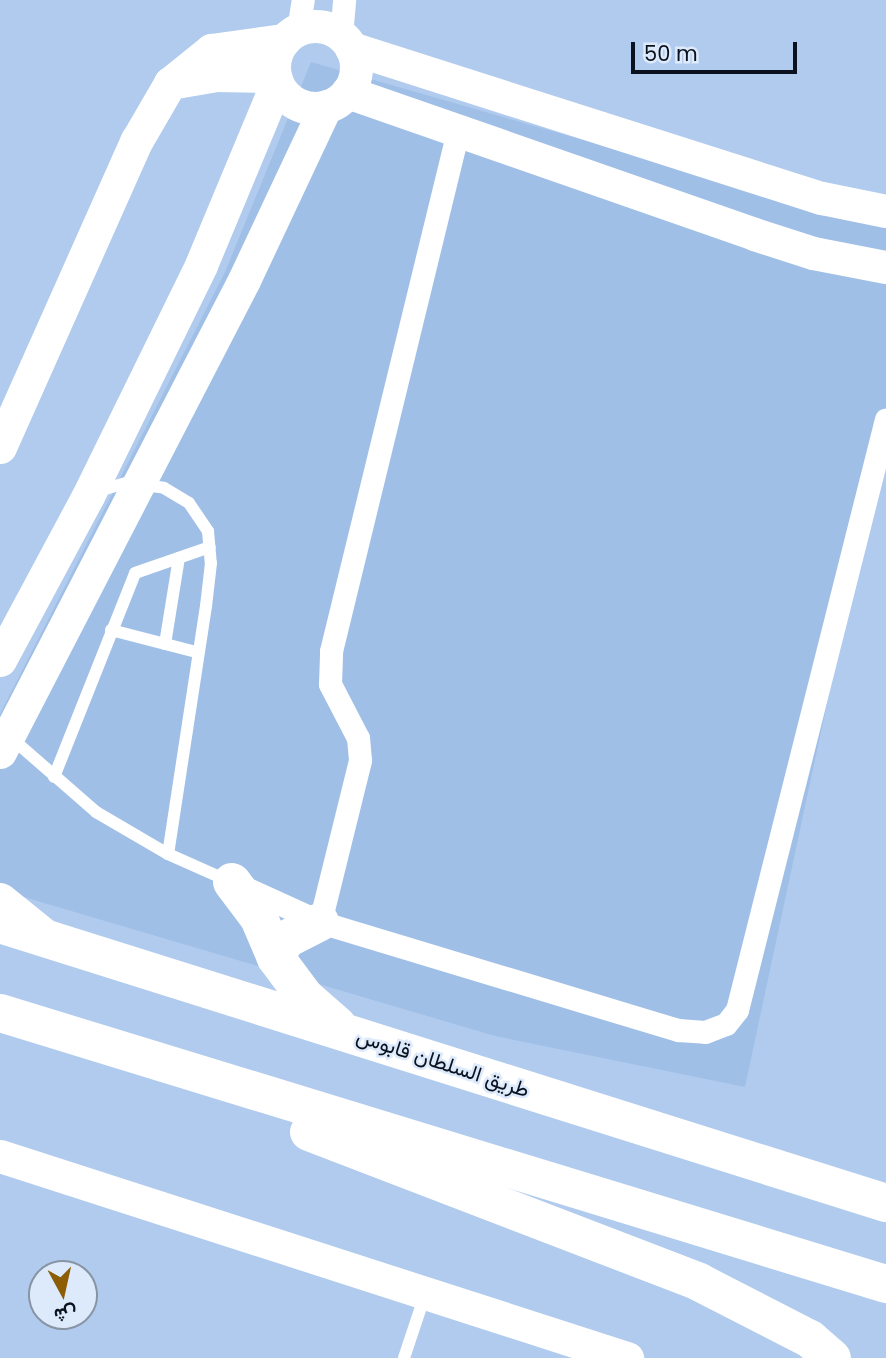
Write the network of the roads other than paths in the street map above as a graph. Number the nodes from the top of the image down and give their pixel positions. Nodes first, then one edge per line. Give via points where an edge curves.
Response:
1 (344, 0) edge
2 (295, 23) edge
3 (346, 42) junction
4 (276, 79) junction
5 (170, 83) junction
6 (337, 99) junction
7 (458, 131) junction
8 (886, 211) edge
9 (879, 272) edge
10 (886, 419) edge
11 (0, 447) edge
12 (139, 482) junction
13 (88, 496) junction
14 (209, 547) junction
15 (179, 558) junction
16 (111, 630) junction
17 (165, 644) junction
18 (196, 652) junction
19 (0, 660) edge
20 (3, 738) edge
21 (54, 777) junction
22 (168, 854) junction
23 (232, 883) junction
24 (0, 898) edge
25 (320, 922) junction
26 (0, 923) edge
27 (50, 939) junction
28 (276, 958) junction
29 (0, 1013) edge
30 (40, 1026) junction
31 (344, 1032) junction
32 (0, 1156) edge
33 (886, 1203) edge
34 (886, 1284) edge
35 (425, 1295) junction
36 (404, 1358) edge
37 (627, 1358) edge
38 (832, 1358) edge

1 - 3 street
2 - 3 main road via 315,26
2 - 4 main road via 274,60
2 - 5 main road via 211,50
3 - 6 main road via 356,66
3 - 8 main road via 822,198
4 - 5 main road via 216,75
4 - 6 main road via 282,93 302,106
4 - 13 main road via 201,265
5 - 11 main road via 137,141
6 - 7 main road
6 - 12 main road
7 - 9 main road via 766,238
7 - 25 street via 331,651 330,684 358,738 360,760
10 - 25 street via 737,1010 726,1024 705,1032 678,1030
12 - 13 lane via 113,485
12 - 14 lane via 164,488 190,503 208,531
12 - 20 main road
13 - 19 main road
14 - 15 lane
14 - 18 lane via 206,606
15 - 16 lane via 135,573
15 - 17 lane
16 - 17 lane
16 - 21 lane
17 - 18 lane
18 - 22 lane
20 - 21 lane
21 - 22 lane via 96,812
22 - 23 lane
23 - 25 street
23 - 28 highway via 259,918
24 - 27 main road
25 - 28 highway via 285,940
26 - 27 highway, طريق السلطان قابوس
27 - 31 highway, طريق السلطان قابوس
28 - 31 highway via 305,997
29 - 30 highway
30 - 34 highway
30 - 38 highway via 699,1282 810,1339
31 - 33 highway, طريق السلطان قابوس
32 - 35 main road
35 - 36 lane
35 - 37 main road

